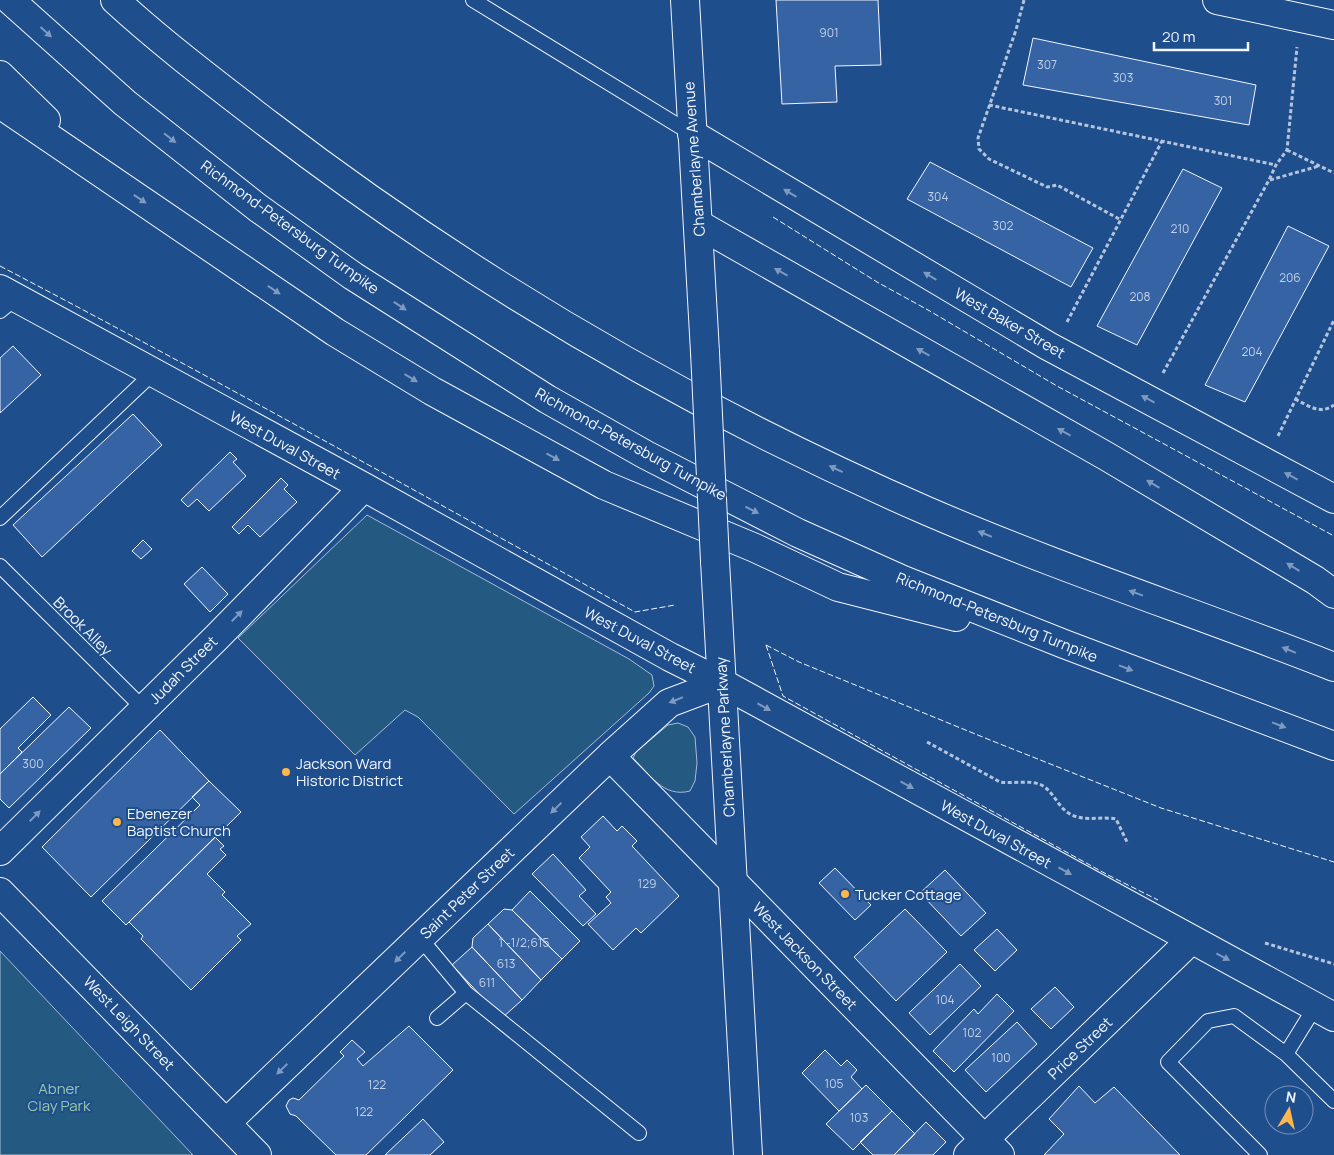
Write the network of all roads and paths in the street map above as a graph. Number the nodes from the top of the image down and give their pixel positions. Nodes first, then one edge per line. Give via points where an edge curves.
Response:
1 (10, 0) edge
2 (115, 0) edge
3 (473, 0) edge
4 (684, 0) edge
5 (1024, 0) edge
6 (1217, 0) edge
7 (1334, 25) edge
8 (1297, 47) dead end
9 (0, 75) edge
10 (0, 104) edge
11 (989, 106) junction
12 (692, 134) junction
13 (1162, 141) junction
14 (1287, 150) junction
15 (1276, 165) junction
16 (1319, 166) junction
17 (100, 171) junction
18 (1334, 173) edge
19 (1269, 180) junction
20 (1121, 220) junction
21 (698, 224) junction
22 (5, 299) edge
23 (703, 319) joint
24 (1334, 320) edge
25 (1065, 327) dead end
26 (153, 373) junction
27 (1160, 378) dead end
28 (1295, 400) junction
29 (1334, 405) edge
30 (1277, 438) dead end
31 (364, 487) junction
32 (1334, 499) edge
33 (0, 518) edge
34 (0, 566) edge
35 (1334, 594) edge
36 (1064, 644) junction
37 (1334, 667) edge
38 (722, 683) junction
39 (144, 709) junction
40 (927, 742) dead end
41 (1334, 746) edge
42 (610, 756) junction
43 (1128, 844) dead end
44 (0, 851) edge
45 (733, 883) junction
46 (0, 892) edge
47 (420, 938) junction
48 (1191, 940) junction
49 (1263, 942) dead end
50 (1334, 964) edge
51 (466, 993) junction
52 (1324, 1012) edge
53 (437, 1018) dead end
54 (1286, 1054) junction
55 (1334, 1101) edge
56 (226, 1123) junction
57 (639, 1133) dead end
58 (984, 1150) edge
59 (257, 1155) edge
60 (748, 1155) edge
61 (1260, 1155) edge

1 -> 36 main road, Richmond-Petersburg Turnpike via 125,103 258,208 353,276 547,399 646,455 798,533 903,580
37 -> 2 main road via 927,511 773,439 637,367 489,279 395,216 304,152
3 - 12 lane
4 - 12 main road, Chamberlayne Avenue
5 - 11 path
6 - 7 main road
8 - 14 path
9 - 17 main road
10 - 17 main road
11 - 13 path
11 - 20 path via 978,138 979,149 989,159 1047,187 1057,185
12 - 21 main road, Chamberlayne Avenue
32 -> 12 main road, West Baker Street via 1048,346
13 - 15 path
13 - 20 path
14 - 15 path
14 - 16 path
15 - 19 path
16 - 18 path
16 - 19 path
17 -> 36 main road via 334,332 432,391 604,485 755,548 838,587
19 - 27 path
20 - 25 path
21 - 23 main road, Chamberlayne Avenue
35 -> 21 main road via 1106,456
22 - 26 main road, West Duval Street
23 - 38 main road, Chamberlayne Parkway, bridge
24 - 28 path
26 - 31 main road, West Duval Street
26 - 33 lane
28 - 29 path via 1318,410
28 - 30 path
31 - 38 main road, West Duval Street
39 -> 31 main road, Judah Street
34 - 39 lane, Brook Alley
36 -> 41 main road, Richmond-Petersburg Turnpike
38 -> 42 main road, Saint Peter Street via 669,703
38 - 45 main road, Chamberlayne Parkway
38 -> 48 main road, West Duval Street
44 -> 39 main road, Judah Street
40 - 43 path via 1000,782 1039,784 1048,788 1069,814 1081,818 1116,819
42 - 45 main road, West Jackson Street
42 -> 47 main road, Saint Peter Street
45 - 58 main road, West Jackson Street
45 - 60 main road, Chamberlayne Parkway
46 - 56 main road, West Leigh Street
47 - 51 lane
47 -> 56 main road, Saint Peter Street
48 -> 52 main road, West Duval Street
48 - 58 main road, Price Street
49 - 50 path
51 - 53 lane
51 - 57 lane
52 - 54 lane
54 - 55 lane
54 - 61 lane via 1234,1016 1208,1021 1168,1062
56 - 59 main road, West Leigh Street

